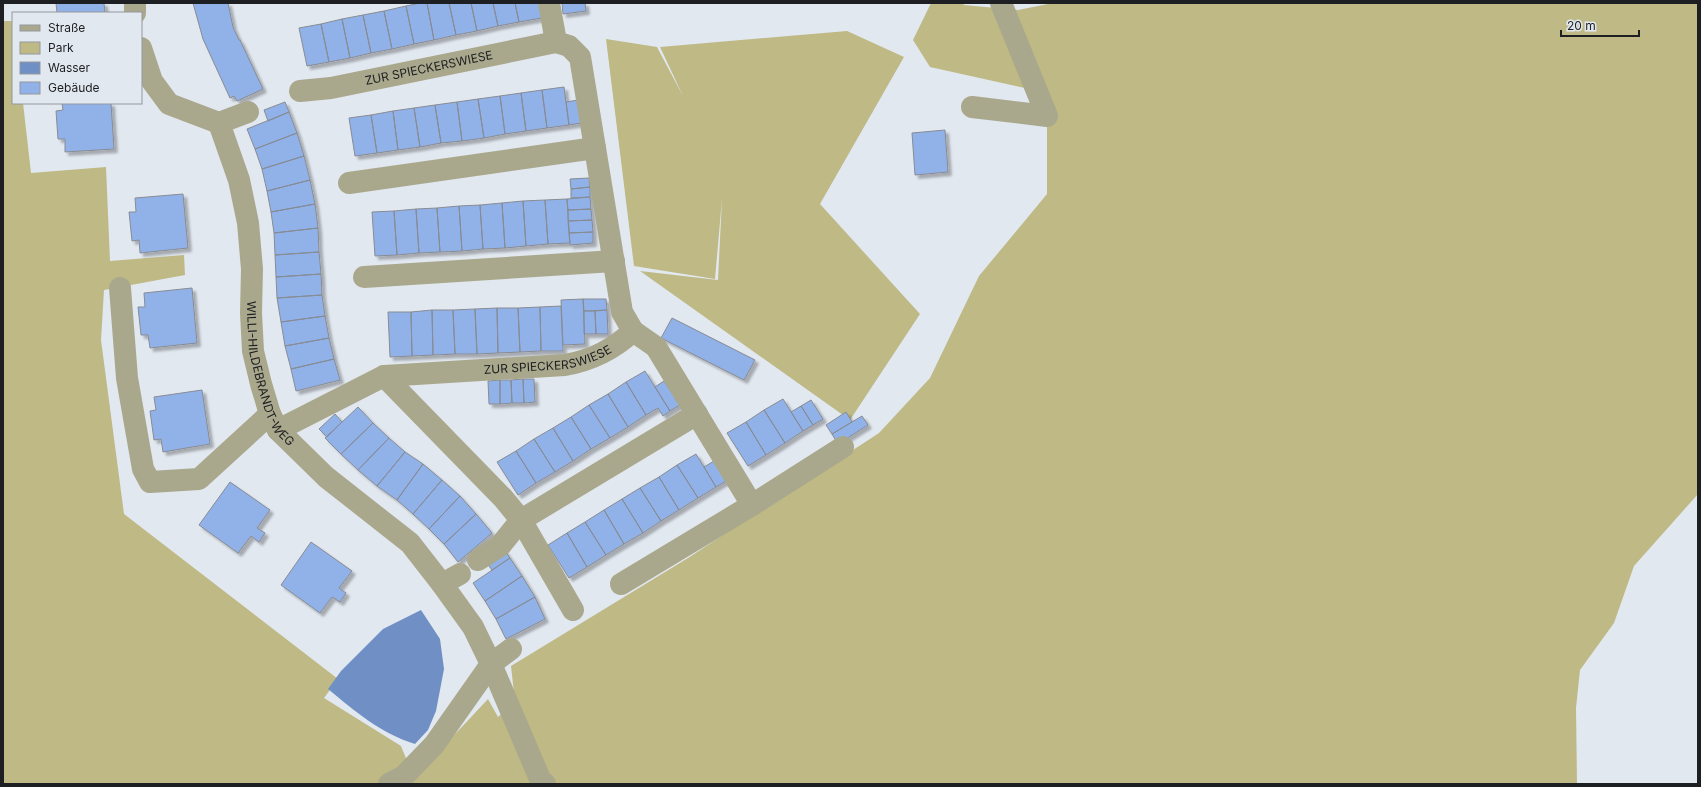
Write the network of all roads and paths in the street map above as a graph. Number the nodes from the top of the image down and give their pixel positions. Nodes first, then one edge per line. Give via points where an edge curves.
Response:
1 (549, 3) edge
2 (1001, 3) edge
3 (556, 42) junction
4 (142, 51) edge
5 (300, 91) dead end
6 (972, 107) dead end
7 (248, 112) dead end
8 (219, 123) junction
9 (595, 148) junction
10 (349, 183) dead end
11 (614, 261) junction
12 (364, 277) dead end
13 (120, 288) dead end
14 (633, 331) junction
15 (384, 376) junction
16 (697, 414) junction
17 (274, 422) junction
18 (843, 447) dead end
19 (752, 505) junction
20 (521, 520) junction
21 (478, 560) dead end
22 (621, 584) dead end
23 (573, 610) dead end
24 (511, 649) dead end
25 (491, 664) junction
26 (541, 782) edge
27 (389, 784) edge

1 - 3 street
2 - 6 street via 1047,116
3 - 5 street, ZUR SPIECKERSWIESE via 331,88
3 - 9 street via 569,46 580,57
4 - 8 street via 152,81 169,104
7 - 8 street
8 - 17 street, WILLI-HILDEBRANDT-WEG via 239,180 248,223 254,351 261,384
9 - 10 street
9 - 11 street
11 - 12 street
11 - 14 street via 622,312
13 - 17 street, ZUR SPIECKERSWIESE via 127,378 143,469 150,482 199,479
14 - 15 street, ZUR SPIECKERSWIESE via 605,352 585,362
14 - 16 street via 656,347
15 - 17 street, ZUR SPIECKERSWIESE
15 - 20 street via 503,498
16 - 19 street
16 - 20 street
17 - 25 street, WILLI-HILDEBRANDT-WEG via 326,477 451,579
18 - 19 street
19 - 22 street
20 - 21 street via 500,546
20 - 23 street
24 - 25 street
25 - 26 street, WILLI-HILDEBRANDT-WEG
25 - 27 street via 434,745 404,776

